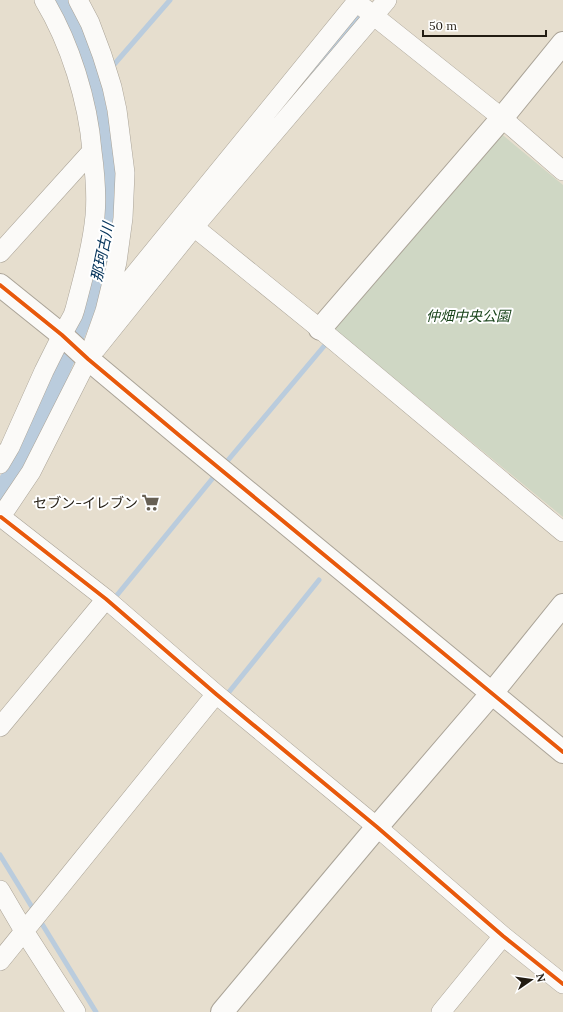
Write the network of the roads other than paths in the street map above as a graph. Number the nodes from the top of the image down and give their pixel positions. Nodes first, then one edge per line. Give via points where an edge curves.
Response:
1 (44, 0) edge
2 (78, 0) edge
3 (387, 0) edge
4 (356, 1) edge
5 (374, 16) junction
6 (563, 43) edge
7 (502, 118) junction
8 (92, 152) junction
9 (563, 171) edge
10 (187, 223) junction
11 (0, 253) edge
12 (0, 286) edge
13 (105, 311) junction
14 (320, 329) junction
15 (62, 335) junction
16 (88, 360) junction
17 (0, 464) edge
18 (1, 518) edge
19 (563, 532) edge
20 (106, 599) junction
21 (563, 606) edge
22 (492, 693) junction
23 (216, 694) junction
24 (0, 727) edge
25 (563, 752) edge
26 (377, 827) junction
27 (0, 890) edge
28 (24, 931) junction
29 (503, 936) junction
30 (0, 961) edge
31 (563, 984) edge
32 (76, 1012) edge
33 (222, 1012) edge
34 (441, 1012) edge

1 - 8 street via 63,36 82,92
2 - 13 street via 90,23 112,87 125,173 123,218 117,262
3 - 5 street
4 - 5 street
4 - 10 street
5 - 7 street
5 - 10 street
6 - 7 street
7 - 9 street
7 - 14 street
8 - 11 street
8 - 15 street via 95,215 89,256 73,315
10 - 13 street
10 - 14 street
10 - 16 street
12 - 15 street
13 - 16 street
14 - 19 street
15 - 16 street
15 - 17 street
16 - 18 street via 32,472
16 - 22 street
18 - 20 street
20 - 23 street
20 - 24 street
21 - 22 street
22 - 25 street
22 - 26 street
23 - 26 street
23 - 28 street
26 - 29 street
26 - 33 street
27 - 28 street
28 - 30 street
28 - 32 street
29 - 31 street
29 - 34 street

